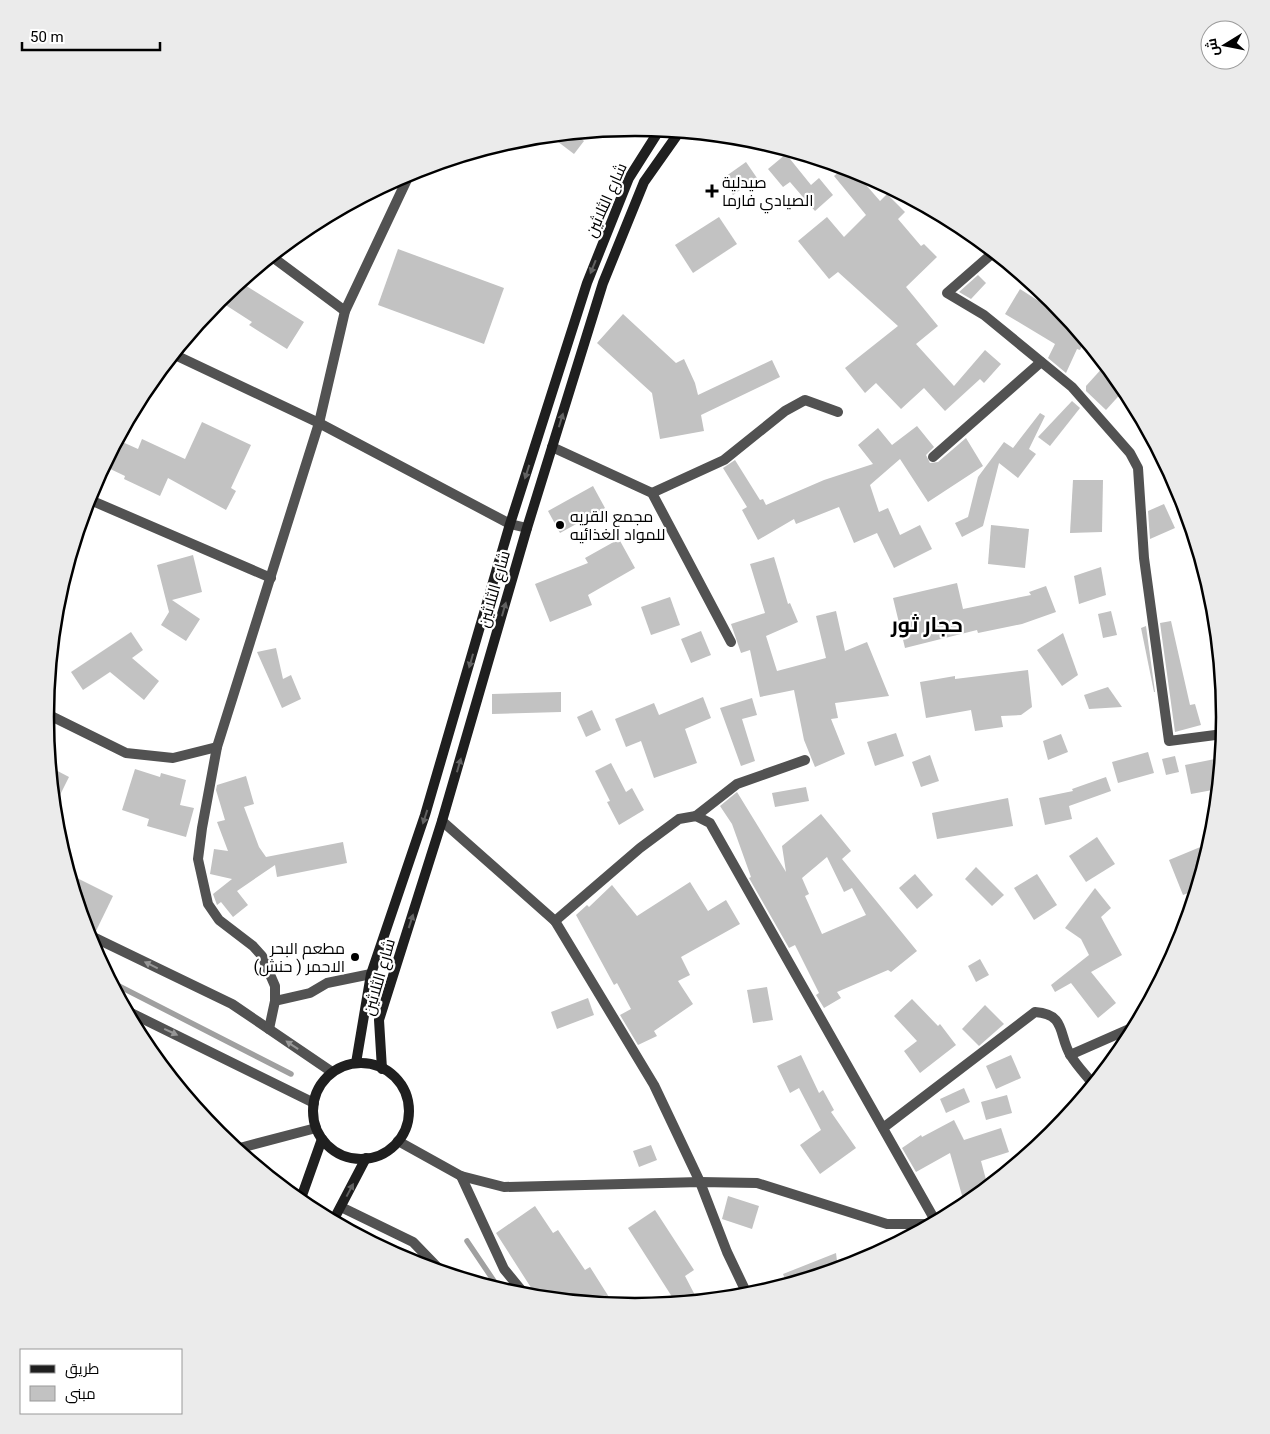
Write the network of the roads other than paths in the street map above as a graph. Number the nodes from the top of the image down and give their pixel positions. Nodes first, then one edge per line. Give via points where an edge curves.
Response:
1 (655, 137) edge
2 (676, 137) edge
3 (405, 184) edge
4 (989, 256) edge
5 (276, 260) edge
6 (345, 311) junction
7 (179, 357) edge
8 (1041, 362) junction
9 (838, 412) dead end
10 (319, 424) junction
11 (552, 447) junction
12 (933, 458) dead end
13 (652, 492) junction
14 (95, 502) edge
15 (510, 524) junction
16 (527, 528) junction
17 (270, 578) junction
18 (731, 642) dead end
19 (54, 717) edge
20 (1216, 735) edge
21 (217, 747) junction
22 (805, 760) dead end
23 (696, 816) junction
24 (442, 821) junction
25 (555, 921) junction
26 (98, 939) edge
27 (371, 974) junction
28 (275, 1001) junction
29 (137, 1017) edge
30 (269, 1029) junction
31 (1123, 1032) edge
32 (1070, 1055) junction
33 (356, 1063) junction
34 (382, 1069) junction
35 (332, 1072) junction
36 (1089, 1079) edge
37 (314, 1103) junction
38 (316, 1128) junction
39 (883, 1128) junction
40 (322, 1139) junction
41 (398, 1141) junction
42 (244, 1147) edge
43 (366, 1158) junction
44 (461, 1176) junction
45 (700, 1182) junction
46 (303, 1193) edge
47 (341, 1207) junction
48 (337, 1215) edge
49 (933, 1216) edge
50 (918, 1224) edge
51 (431, 1261) edge
52 (518, 1286) edge
53 (744, 1288) edge

1 -> 15 main road, شارع الثلاثين via 629,178 587,283
11 -> 2 main road, شارع الثلاثين via 603,283 644,182
3 - 6 street
4 - 8 street via 947,293 984,315
5 - 6 street
6 - 10 street
7 - 10 street
8 - 12 street
8 - 20 street via 1072,387 1130,452 1138,468 1144,558 1169,740
9 - 13 street via 805,400 724,460
10 - 15 street
10 - 17 street
11 - 13 street
11 - 16 main road, شارع الثلاثين
13 - 18 street
14 - 17 street
15 - 16 street
15 -> 27 main road, شارع الثلاثين via 425,816
24 -> 16 main road, شارع الثلاثين
17 - 21 street
19 - 21 street via 126,753 173,758
21 - 28 street via 198,859 202,886 208,904 219,920 262,956 275,986
22 - 23 street via 738,784
23 - 25 street via 679,819 640,848
23 - 39 street via 710,823
24 - 25 street
34 -> 24 main road, شارع الثلاثين via 379,1020
25 - 45 street via 654,1085
30 -> 26 street via 232,1004
27 - 28 street via 327,983 310,993
27 - 33 main road, شارع الثلاثين
28 - 30 street
29 -> 37 street
35 -> 30 street
31 - 32 street
32 - 36 street
32 - 39 street via 1059,1023 1048,1013 1035,1012
33 - 34 main road via 368,1063
33 - 35 main road
34 - 41 main road via 400,1082 408,1106 408,1118
35 - 37 main road via 320,1086
37 - 38 main road
38 - 40 main road
38 - 42 street
39 - 49 street
40 - 43 main road via 342,1155
40 - 46 main road
41 - 43 main road via 378,1156
41 - 44 street
47 -> 43 main road
44 - 45 street via 504,1187
44 - 52 street via 504,1269
45 - 50 street via 757,1183 887,1224
45 - 53 street
47 - 48 main road
47 - 51 street via 413,1242

